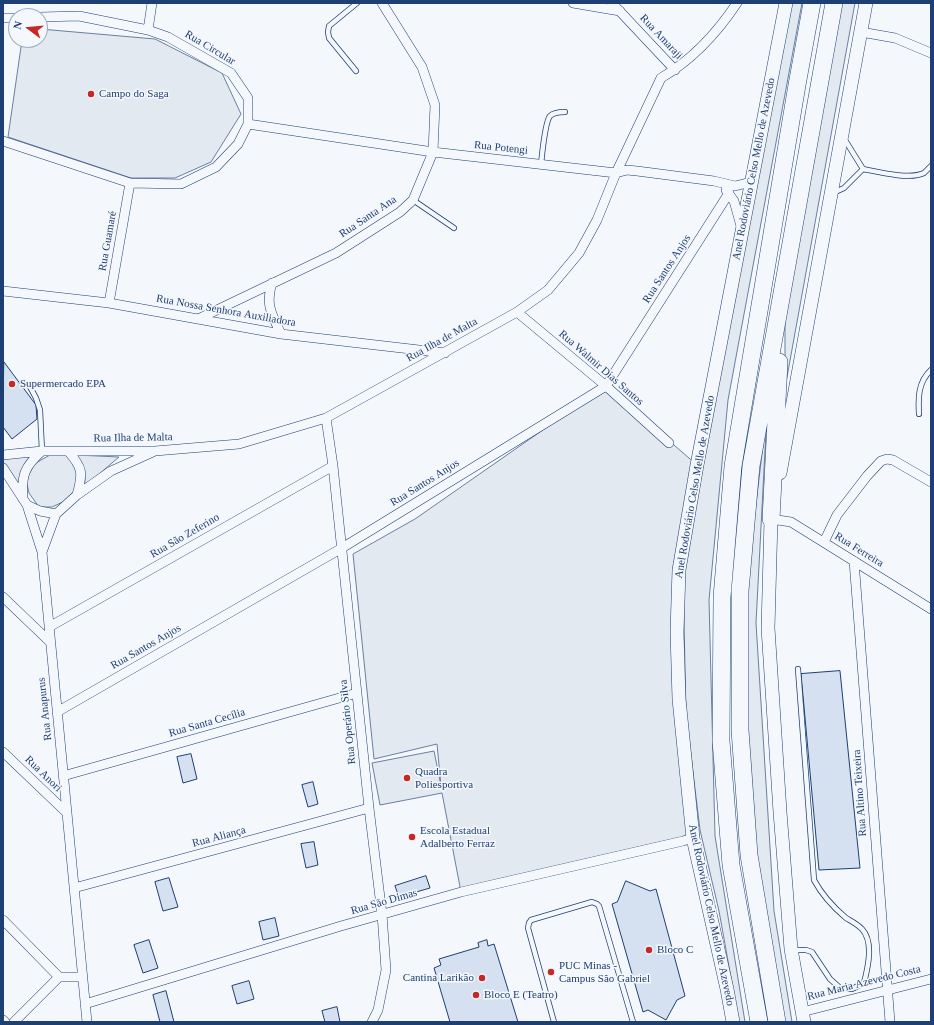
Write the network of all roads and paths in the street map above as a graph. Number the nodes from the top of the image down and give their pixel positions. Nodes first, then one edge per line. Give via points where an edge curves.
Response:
1 (152, 3) edge
2 (357, 3) edge
3 (382, 3) edge
4 (572, 3) edge
5 (612, 3) edge
6 (737, 3) edge
7 (786, 3) edge
8 (812, 3) edge
9 (834, 3) edge
10 (866, 3) edge
11 (620, 11) junction
12 (48, 17) edge
13 (148, 30) junction
14 (861, 32) junction
15 (931, 53) edge
16 (675, 70) junction
17 (356, 71) dead end
18 (565, 112) dead end
19 (248, 124) junction
20 (842, 135) junction
21 (3, 141) edge
22 (433, 152) junction
23 (541, 164) junction
24 (931, 166) edge
25 (863, 170) junction
26 (616, 173) junction
27 (714, 181) junction
28 (751, 182) junction
29 (130, 183) junction
30 (729, 193) junction
31 (831, 194) junction
32 (413, 200) junction
33 (454, 228) dead end
34 (742, 229) junction
35 (272, 283) junction
36 (3, 291) edge
37 (783, 293) junction
38 (109, 303) junction
39 (517, 312) junction
40 (198, 319) junction
41 (281, 334) junction
42 (445, 353) junction
43 (931, 370) edge
44 (29, 384) dead end
45 (606, 386) junction
46 (919, 414) dead end
47 (326, 418) junction
48 (669, 443) dead end
49 (42, 451) junction
50 (68, 451) junction
51 (155, 451) junction
52 (3, 455) edge
53 (333, 466) junction
54 (3, 468) edge
55 (931, 482) edge
56 (77, 494) junction
57 (25, 503) junction
58 (56, 514) junction
59 (771, 519) junction
60 (824, 542) junction
61 (342, 548) junction
62 (42, 552) junction
63 (854, 561) junction
64 (3, 597) edge
65 (931, 609) edge
66 (49, 627) junction
67 (50, 642) junction
68 (798, 670) dead end
69 (357, 693) junction
70 (57, 712) junction
71 (3, 752) edge
72 (63, 776) junction
73 (369, 808) junction
74 (67, 813) junction
75 (693, 838) junction
76 (74, 888) junction
77 (382, 914) junction
78 (3, 920) edge
79 (791, 949) junction
80 (59, 977) junction
81 (83, 977) junction
82 (931, 978) edge
83 (887, 990) junction
84 (85, 1004) junction
85 (803, 1017) edge
86 (3, 1020) edge
87 (5, 1022) edge
88 (14, 1022) edge
89 (87, 1022) edge
90 (372, 1022) edge
91 (554, 1022) edge
92 (633, 1022) edge
93 (733, 1022) edge
94 (759, 1022) edge
95 (777, 1022) edge
96 (890, 1022) edge

1 - 13 street
2 - 17 lane via 329,26 328,32 329,38
3 - 22 street, Rua Santa Ana via 422,67 435,105
4 - 11 street
5 - 11 street, Rua Amaraji
6 - 16 street, Rua Ilha de Malta via 703,46
7 - 28 main road, Anel Rodoviário Celso Mello de Azevedo
8 - 94 highway via 733,466 722,597 721,741 730,865
9 - 37 highway
10 - 14 main road
11 - 16 street, Rua Amaraji
12 - 13 street, Rua Circular via 79,16
13 - 19 street, Rua Circular via 168,37 231,73 248,98
14 - 15 street via 895,38
14 - 20 main road
16 - 26 street, Rua Ilha de Malta via 661,78
18 - 23 lane via 550,116
19 - 22 street, Rua Potengi
19 - 29 street, Rua Circular via 238,144 216,167 181,184
20 - 25 lane
20 - 31 main road
21 - 29 street, Rua Circular
22 - 23 street, Rua Potengi
22 - 32 street, Rua Santa Ana
23 - 26 street, Rua Potengi
24 - 25 lane via 915,175
25 - 31 lane via 844,188
26 - 27 street, Rua Potengi via 627,170
26 - 39 street, Rua Ilha de Malta via 597,220 579,252 548,290
27 - 28 street, Rua Potengi via 735,186
27 - 30 street
28 - 34 main road, Anel Rodoviário Celso Mello de Azevedo
29 - 38 street, Rua Guamaré
30 - 34 street via 738,212
30 - 45 street, Rua Santos Anjos
31 - 59 main road
32 - 33 lane
32 - 35 street, Rua Santa Ana via 400,212 336,253
34 - 75 main road, Anel Rodoviário Celso Mello de Azevedo via 679,570 679,699
35 - 40 street, Rua Santa Ana
35 - 41 street via 268,300
36 - 38 street, Rua Nossa Senhora Auxiliadora
37 - 59 highway
37 - 95 highway via 751,466 740,591 740,730 749,855
38 - 40 street, Rua Nossa Senhora Auxiliadora
39 - 42 street, Rua Ilha de Malta
39 - 45 street, Rua Walmir Dias Santos
40 - 41 street, Rua Nossa Senhora Auxiliadora
41 - 42 street, Rua Nossa Senhora Auxiliadora
42 - 47 street, Rua Ilha de Malta
43 - 46 lane via 920,386
44 - 49 lane via 40,410
45 - 48 street, Rua Walmir Dias Santos
45 - 61 street, Rua Santos Anjos
47 - 51 street, Rua Ilha de Malta via 239,444
47 - 53 street, Rua Operário Silva
49 - 50 street, Rua Ilha de Malta
49 - 52 street, Rua Ilha de Malta
49 - 57 street via 24,473 22,489
50 - 51 street, Rua Ilha de Malta
50 - 56 street via 78,462 82,478
51 - 56 street, Rua Anapurus via 111,471
53 - 61 street, Rua Operário Silva
53 - 66 street, Rua São Zeferino
54 - 57 street
55 - 60 street via 893,460 881,461 837,515
56 - 58 street, Rua Anapurus
57 - 58 street via 40,512
57 - 62 street
58 - 62 street, Rua Anapurus
59 - 60 street, Rua Ferreira via 791,522
59 - 79 main road via 768,628
60 - 63 street, Rua Ferreira
61 - 69 street, Rua Operário Silva
61 - 70 street, Rua Santos Anjos
62 - 66 street, Rua Anapurus
63 - 65 street, Rua Ferreira
63 - 83 street, Rua Altino Teixeira
64 - 67 street
66 - 67 street, Rua Anapurus
67 - 70 street, Rua Anapurus
68 - 79 lane via 814,880 820,893 846,918 862,929 868,942 868,969 864,983 852,989 840,988 830,979 812,952
69 - 72 street, Rua Santa Cecília
69 - 73 street, Rua Operário Silva
70 - 72 street, Rua Anapurus
71 - 74 street, Rua Anori
72 - 74 street, Rua Anapurus
73 - 76 street, Rua Aliança
73 - 77 street, Rua Operário Silva
74 - 76 street, Rua Anapurus
75 - 77 street, Rua São Dimas via 461,892
75 - 93 main road, Anel Rodoviário Celso Mello de Azevedo
76 - 81 street, Rua Anapurus
77 - 84 street, Rua São Dimas
77 - 90 street, Rua Operário Silva via 386,970 378,1010
78 - 80 street
79 - 85 main road
80 - 81 street
80 - 88 street
81 - 84 street, Rua Anapurus
82 - 83 street, Rua Maria Azevedo Costa
83 - 85 street, Rua Maria Azevedo Costa
83 - 96 street, Rua Altino Teixeira
84 - 89 street, Rua Anapurus
86 - 87 street
91 - 92 lane via 528,923 592,902 599,906

